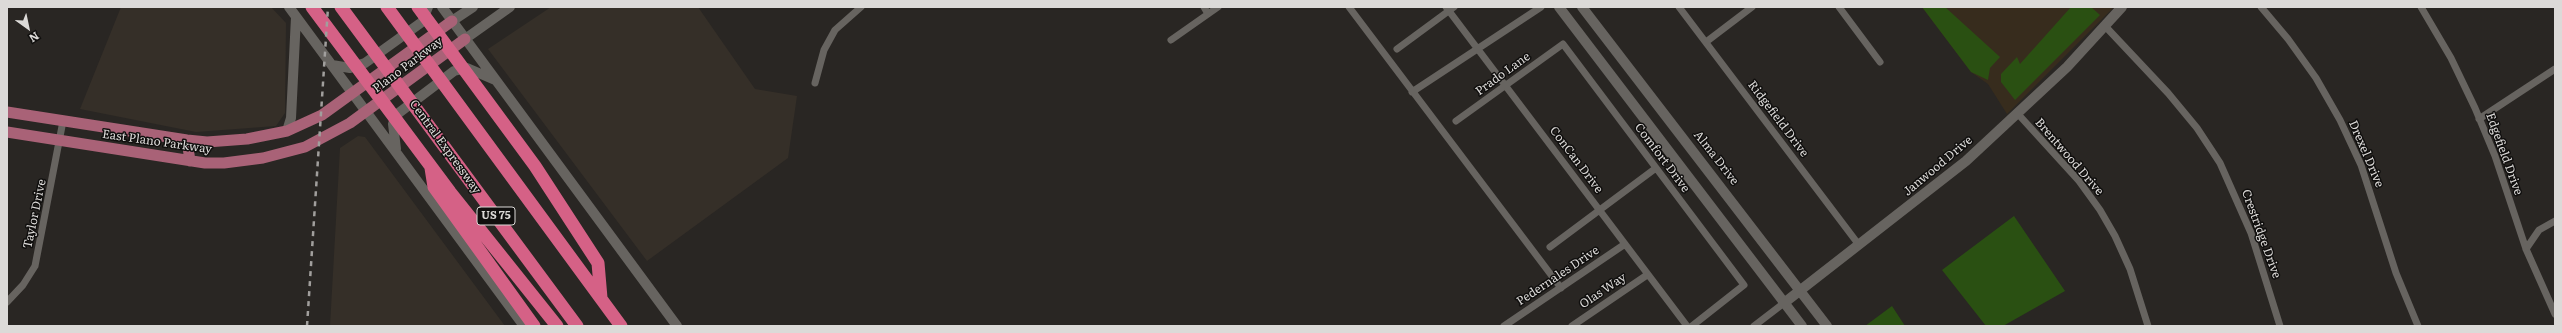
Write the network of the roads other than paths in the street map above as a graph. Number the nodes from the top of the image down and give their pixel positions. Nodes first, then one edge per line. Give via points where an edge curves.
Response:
1 (289, 7) edge
2 (312, 7) edge
3 (341, 7) edge
4 (387, 7) edge
5 (418, 7) edge
6 (428, 7) edge
7 (442, 7) edge
8 (473, 7) edge
9 (510, 7) edge
10 (861, 7) edge
11 (1204, 7) edge
12 (1218, 7) edge
13 (1349, 7) edge
14 (1541, 7) edge
15 (1559, 7) edge
16 (1582, 7) edge
17 (1679, 7) edge
18 (1752, 7) edge
19 (1839, 7) edge
20 (2122, 7) edge
21 (2261, 7) edge
22 (2421, 7) edge
23 (1450, 8) edge
24 (1208, 14) junction
25 (296, 17) junction
26 (452, 21) junction
27 (2104, 26) junction
28 (1170, 40) dead end
29 (461, 42) junction
30 (1706, 42) junction
31 (1563, 44) joint
32 (1397, 49) dead end
33 (1478, 49) junction
34 (1880, 62) dead end
35 (332, 65) junction
36 (2555, 69) edge
37 (495, 80) junction
38 (815, 83) dead end
39 (1506, 85) junction
40 (356, 91) junction
41 (1412, 92) junction
42 (370, 110) junction
43 (7, 112) edge
44 (2018, 114) junction
45 (2479, 118) junction
46 (63, 121) junction
47 (1456, 121) dead end
48 (287, 131) junction
49 (7, 132) edge
50 (187, 140) junction
51 (61, 142) junction
52 (397, 155) junction
53 (190, 161) junction
54 (431, 166) junction
55 (1656, 168) junction
56 (1600, 210) junction
57 (2555, 221) edge
58 (1625, 244) junction
59 (1859, 245) junction
60 (1550, 247) dead end
61 (2526, 249) junction
62 (1647, 275) junction
63 (1561, 288) junction
64 (1801, 289) junction
65 (601, 298) junction
66 (7, 302) edge
67 (1784, 303) junction
68 (2555, 314) edge
69 (524, 326) edge
70 (534, 326) edge
71 (557, 326) edge
72 (577, 326) edge
73 (621, 326) edge
74 (677, 326) edge
75 (1504, 326) edge
76 (1572, 326) edge
77 (1687, 326) edge
78 (1692, 326) edge
79 (1754, 326) edge
80 (1802, 326) edge
81 (1827, 326) edge
82 (2148, 326) edge
83 (2280, 326) edge
84 (2418, 326) edge

1 - 25 main road
2 - 54 highway
3 - 72 highway, Central Expressway / US 75
4 - 65 highway, US 75
5 - 65 highway via 535,166 598,263
6 - 35 main road via 422,22 365,63 342,67
7 - 26 main road
8 - 26 main road
9 - 29 main road
10 - 38 street via 835,30 824,50
11 - 24 street
12 - 24 street
13 - 41 street
14 - 33 street
15 - 67 main road
16 - 64 main road, Alma Drive
17 - 30 street, Ridgefield Drive
18 - 30 street
19 - 34 street
20 - 27 main road, Janwood Drive
21 - 84 street, Drexel Drive via 2316,78 2340,120 2361,165 2396,273
22 - 45 street, Edgefield Drive via 2451,58
23 - 32 street
23 - 33 street, ConCan Drive
24 - 28 street
25 - 35 main road
25 - 48 main road via 291,118
26 - 29 main road
26 - 40 main road, Plano Parkway
27 - 44 main road, Janwood Drive
27 - 83 street, Crestridge Drive via 2168,93 2197,128 2220,163 2251,233
29 - 37 main road
29 - 42 main road, Plano Parkway
30 - 59 street, Ridgefield Drive
31 - 39 street, Prado Lane
31 - 55 street, Comfort Drive
33 - 39 street, ConCan Drive
33 - 41 street
35 - 40 main road
36 - 45 street
37 - 52 main road via 475,71 460,68 405,106 396,115 393,124 392,134
37 - 74 main road
39 - 47 street, Prado Lane
39 - 56 street, ConCan Drive
40 - 42 main road
40 - 48 main road, East Plano Parkway via 322,115
41 - 63 street
42 - 52 main road
42 - 53 main road, East Plano Parkway via 319,140 284,153 224,163
43 - 46 main road, East Plano Parkway
44 - 59 main road, Janwood Drive via 1966,160
44 - 82 street, Brentwood Drive via 2079,181 2100,210 2130,269
45 - 61 street, Edgefield Drive via 2495,156
46 - 50 main road, East Plano Parkway
46 - 51 street, Taylor Drive
48 - 50 main road, East Plano Parkway via 247,140
49 - 51 main road, East Plano Parkway
50 - 53 main road
51 - 53 main road, East Plano Parkway
51 - 66 street, Taylor Drive via 35,266 23,285
52 - 69 main road
54 - 70 highway via 434,187
54 - 71 highway
55 - 56 street
55 - 78 street, Comfort Drive via 1744,286
56 - 58 street, ConCan Drive
56 - 60 street
57 - 61 street via 2539,230
58 - 62 street, ConCan Drive
58 - 63 street, Pedernales Drive
59 - 64 main road, Janwood Drive
61 - 68 street, Edgefield Drive
62 - 76 street, Olas Way
62 - 77 street, ConCan Drive
63 - 75 street, Pedernales Drive
64 - 67 main road, Janwood Drive
64 - 81 main road, Alma Drive
65 - 73 highway, US 75
67 - 79 street, Janwood Drive
67 - 80 main road

